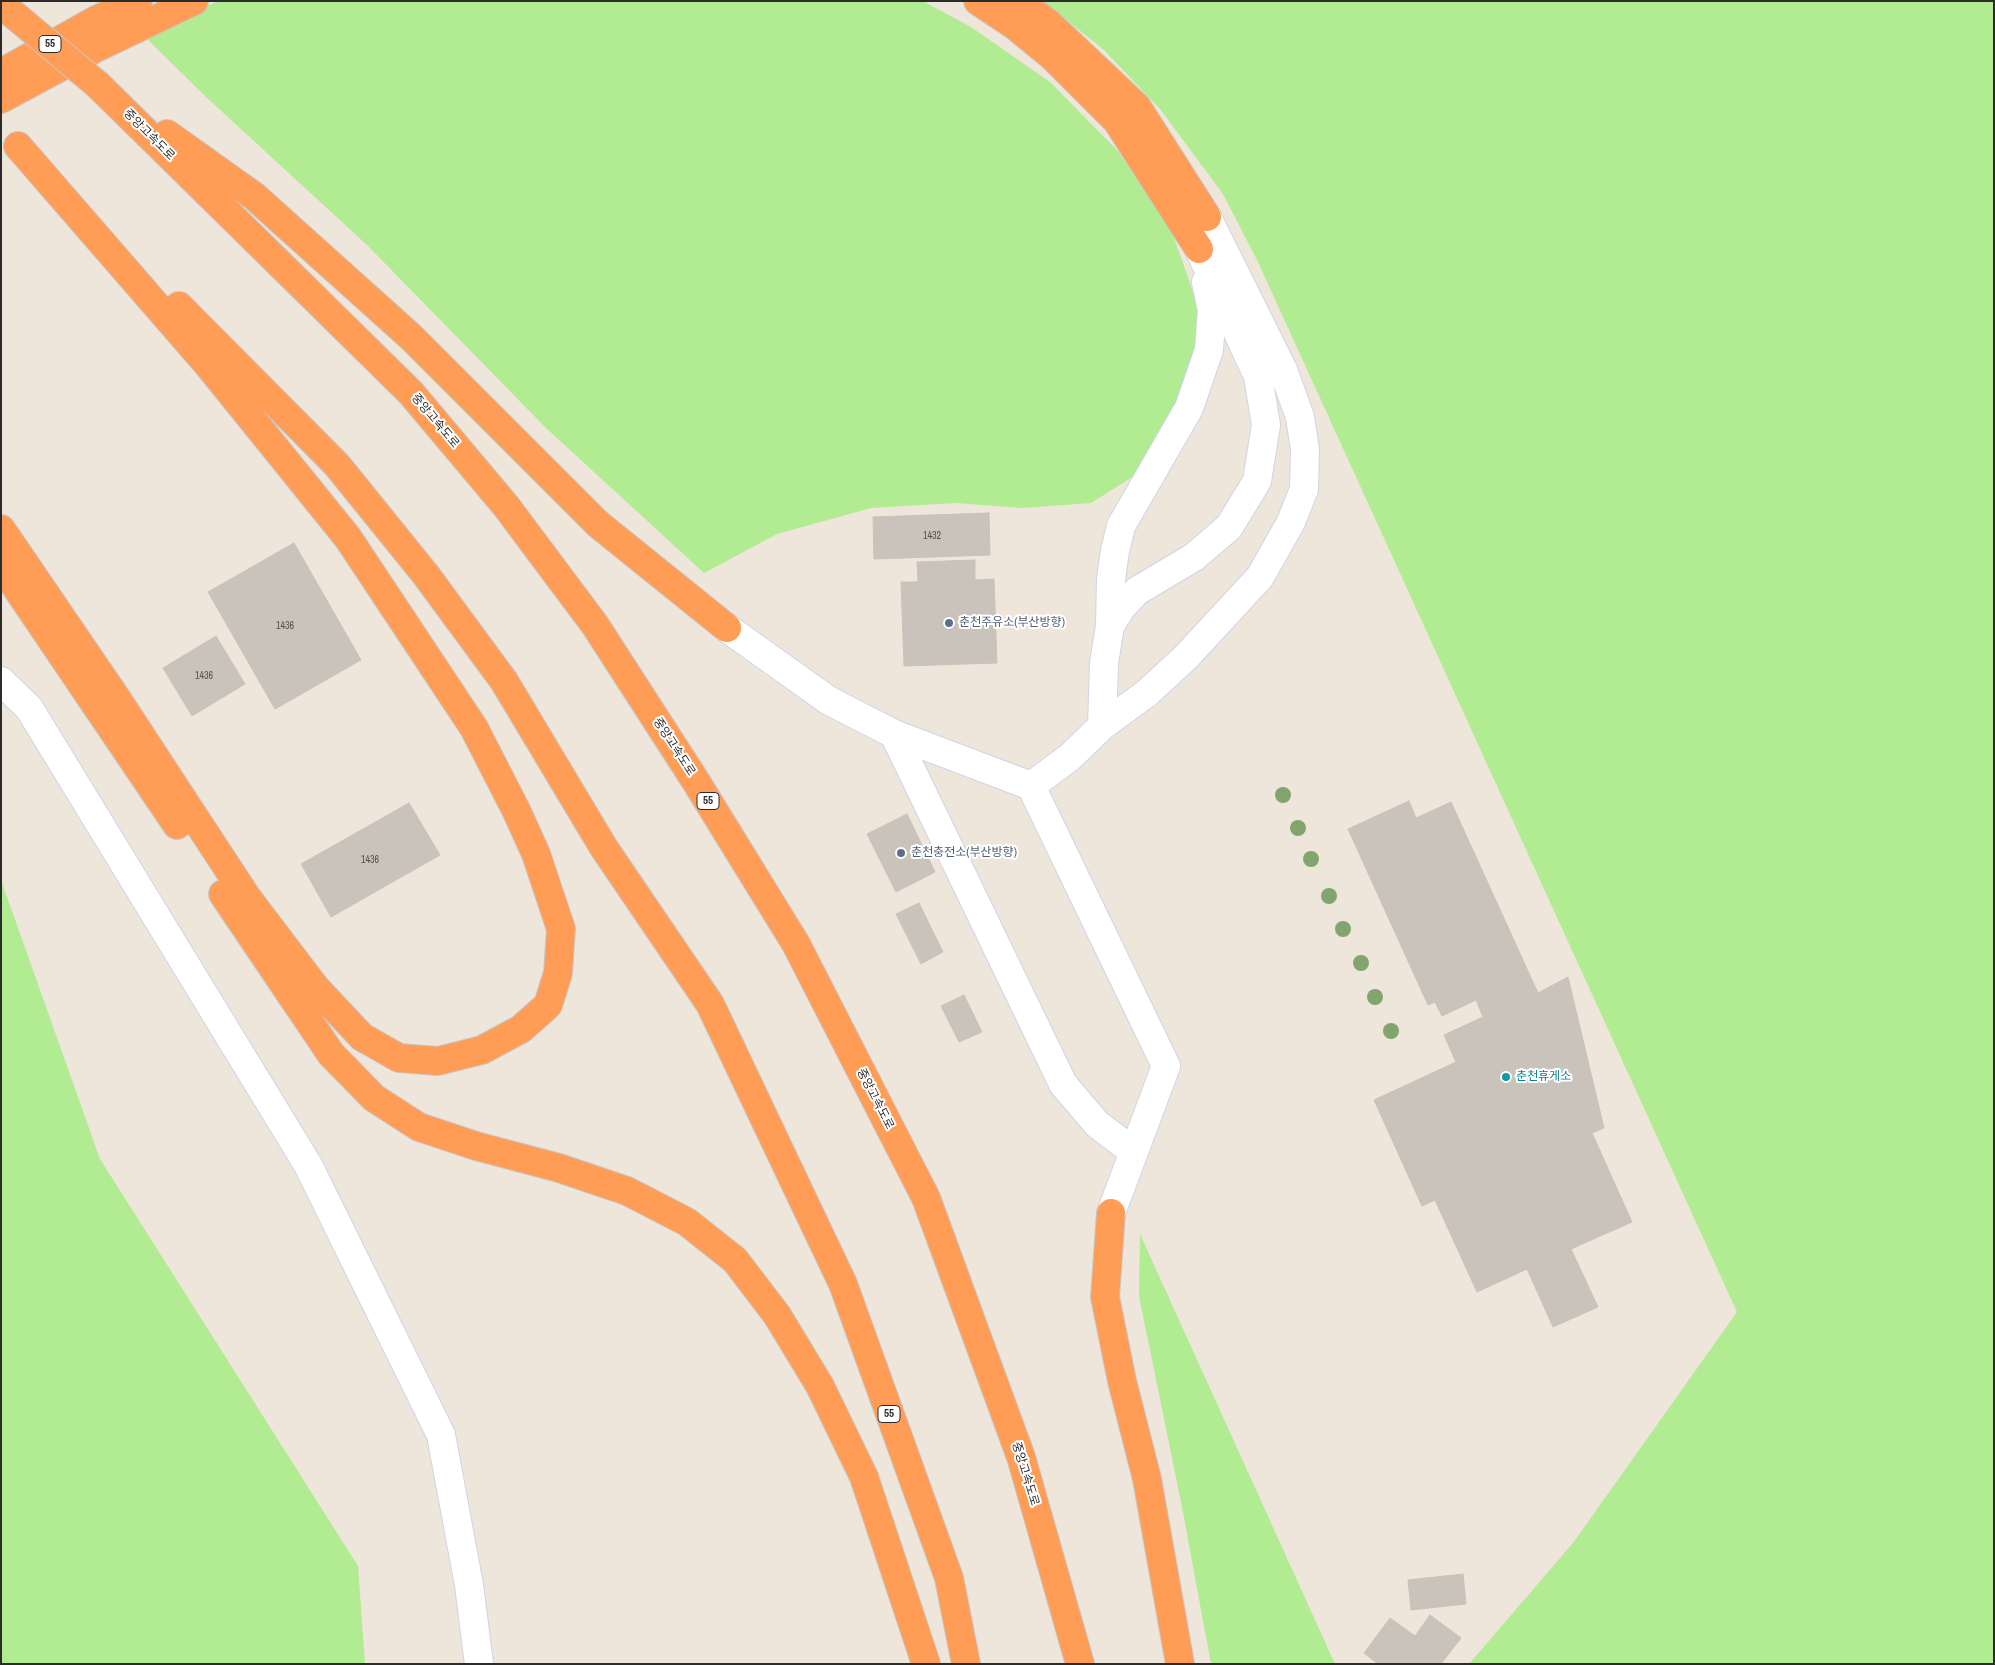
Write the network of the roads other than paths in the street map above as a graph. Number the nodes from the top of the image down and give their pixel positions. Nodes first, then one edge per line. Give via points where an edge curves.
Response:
1 (138, 1) edge
2 (194, 1) edge
3 (978, 1) edge
4 (1018, 1) edge
5 (1, 4) edge
6 (1, 73) edge
7 (98, 85) junction
8 (1, 100) edge
9 (10, 139) edge
10 (1207, 217) joint
11 (1200, 249) junction
12 (1, 529) edge
13 (1, 565) edge
14 (1110, 626) junction
15 (727, 628) joint
16 (1, 681) edge
17 (1102, 726) junction
18 (894, 734) junction
19 (1031, 786) junction
20 (1134, 1152) junction
21 (1111, 1213) joint
22 (479, 1664) edge
23 (926, 1664) edge
24 (966, 1664) edge
25 (1080, 1664) edge
26 (1180, 1664) edge

1 - 6 highway via 96,20
2 - 8 highway via 94,49
3 - 11 highway via 1053,57 1117,121
4 - 10 highway via 1047,22 1137,106
5 - 7 highway, 중앙고속도로 / 55, bridge
7 - 15 highway via 254,196 411,337 598,524
7 - 25 highway, 중앙고속도로 / 55 via 411,393 506,506 595,625 695,780 796,944 926,1198 1021,1456
9 - 12 highway via 209,366 348,538 474,728 536,854 561,929 558,972 548,1005 521,1028 482,1050 438,1061 399,1058 362,1037 315,987 246,896
9 - 24 highway, 55 via 337,464 426,575 504,682 604,848 710,1004 843,1284 949,1578
10 - 17 street via 1282,370 1300,417 1305,450 1304,489 1291,522 1260,577 1186,657 1147,693
11 - 14 street via 1212,310 1209,350 1189,408 1121,526 1112,569
11 - 14 street via 1258,376 1266,425 1257,481 1229,527 1194,557 1137,591
13 - 23 highway via 331,1054 374,1098 418,1127 627,1190 687,1222 735,1260 777,1315 820,1386 864,1477
14 - 17 street via 1104,663
15 - 18 street via 828,700
16 - 22 street via 29,708 308,1165 441,1434 469,1586
17 - 19 street via 1070,757
18 - 19 street
18 - 20 street via 1063,1084 1097,1124
19 - 20 street via 1166,1066
20 - 21 street
21 - 26 highway via 1105,1297 1147,1479

